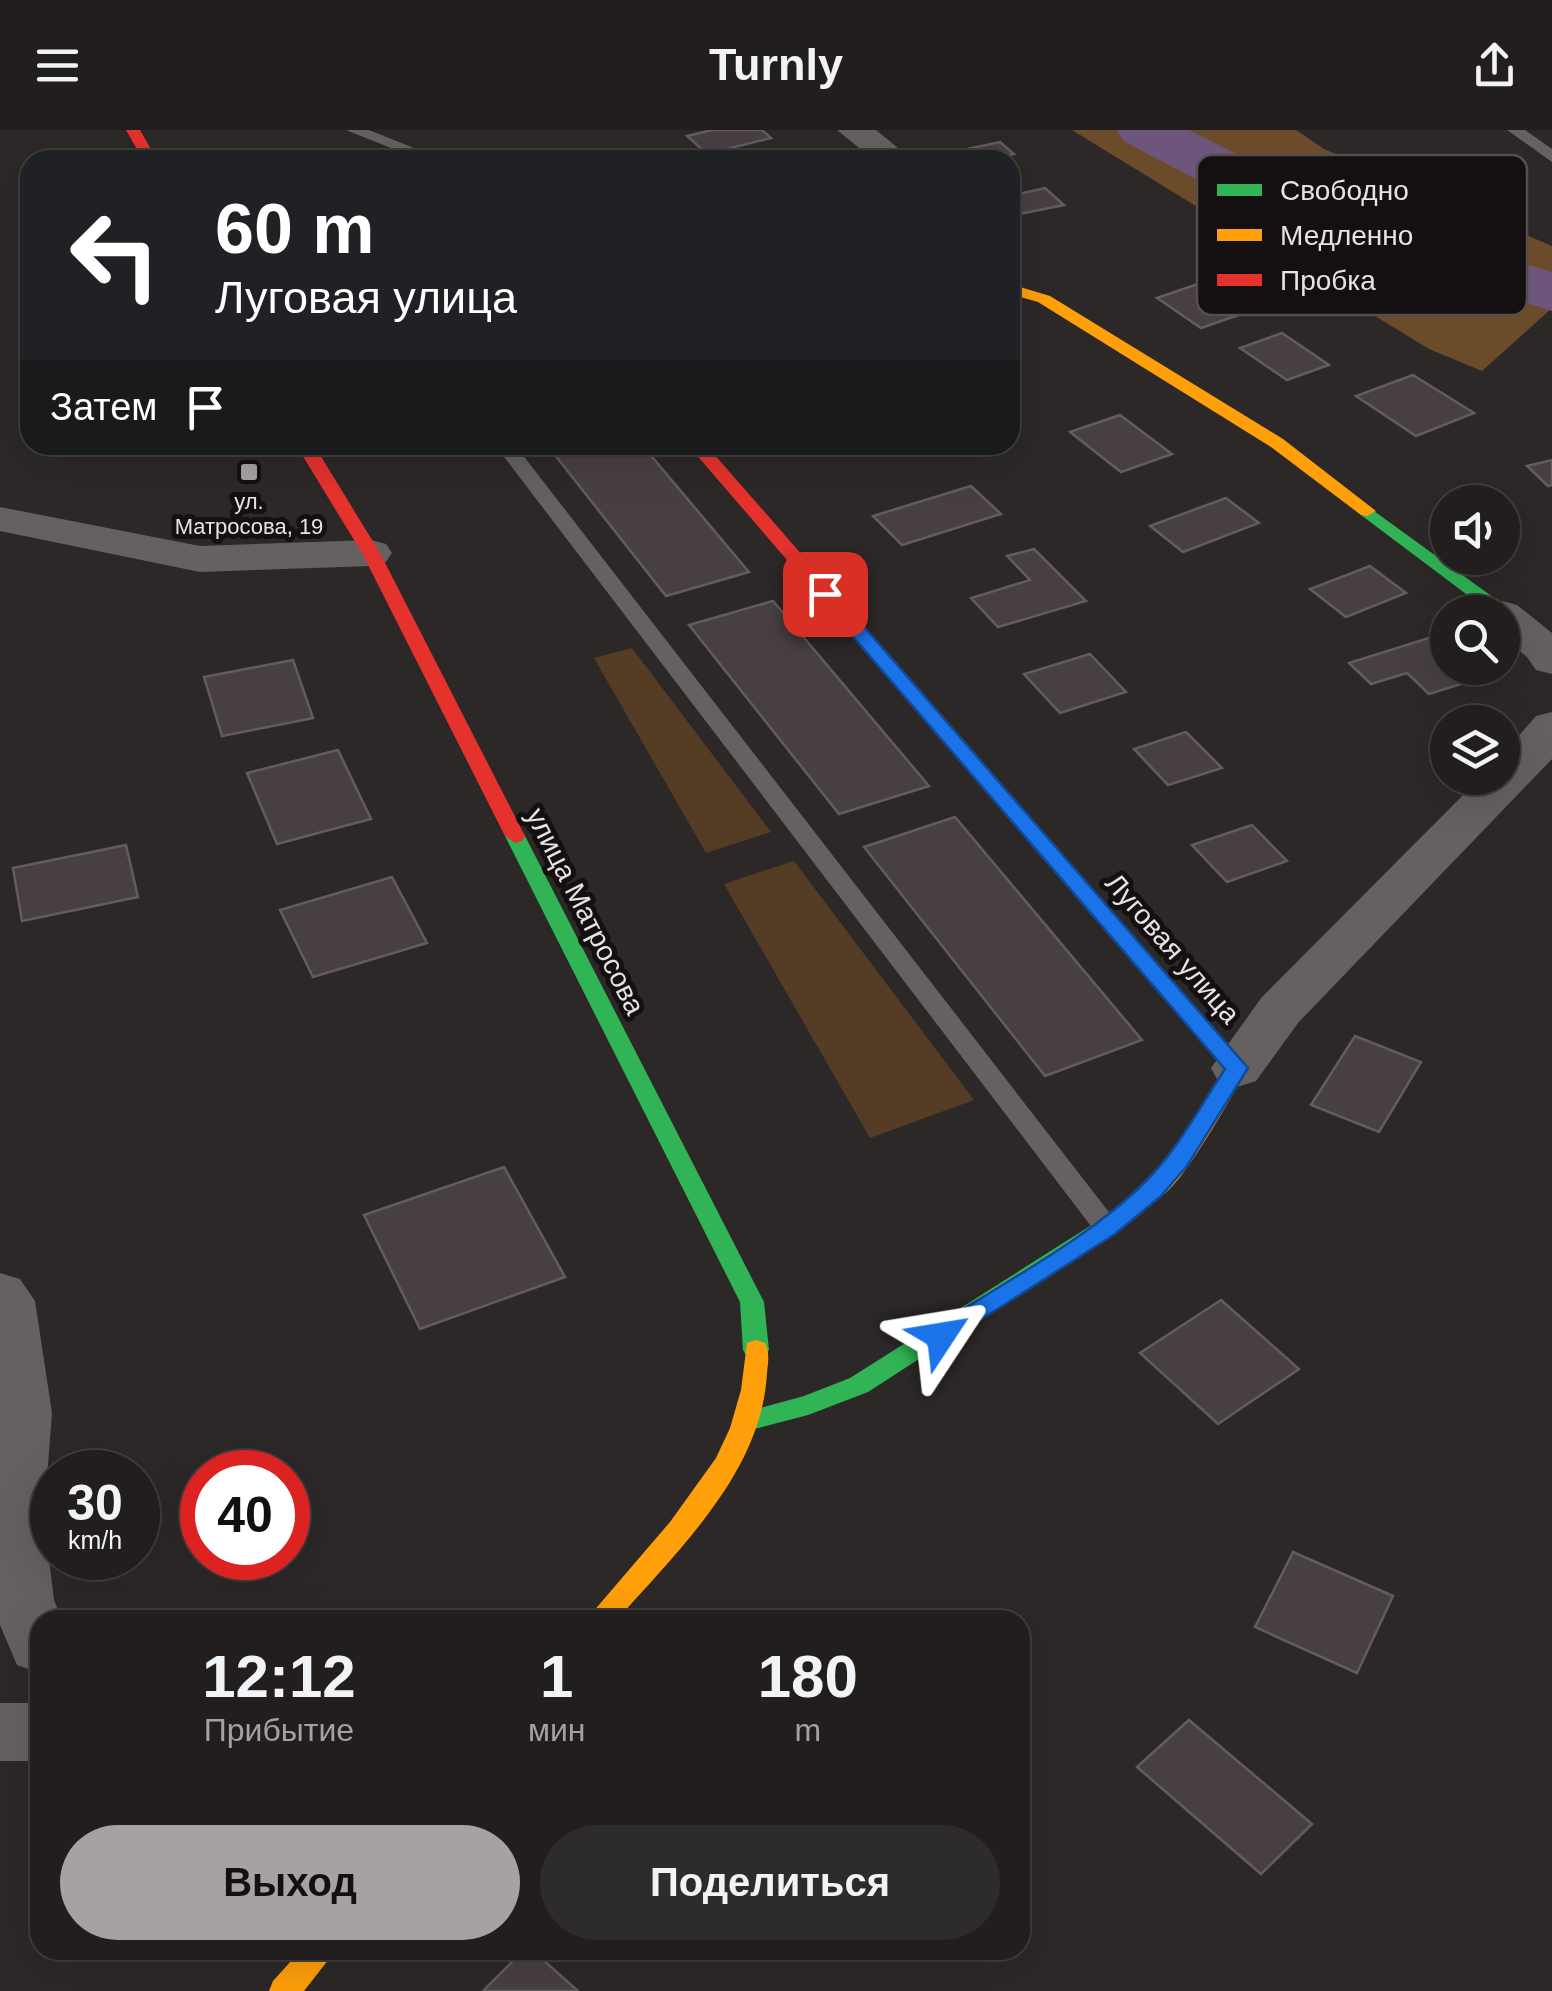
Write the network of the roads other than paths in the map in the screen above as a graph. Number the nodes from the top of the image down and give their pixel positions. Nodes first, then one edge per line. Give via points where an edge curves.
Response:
1 (354, 130) edge
2 (854, 130) edge
3 (1515, 130) edge
4 (409, 150) edge
5 (882, 150) edge
6 (1552, 157) edge
7 (1020, 292) edge
8 (311, 455) edge
9 (512, 455) edge
10 (706, 455) edge
11 (0, 519) edge
12 (371, 554) junction
13 (1478, 595) edge
14 (1520, 628) edge
15 (1552, 661) edge
16 (1552, 726) edge
17 (1237, 1068) junction
18 (1106, 1228) junction
19 (0, 1295) edge
20 (747, 1420) junction
21 (609, 1610) edge
22 (30, 1620) edge
23 (0, 1732) edge
24 (30, 1732) edge

1 - 4 lane
2 - 5 street
3 - 6 lane
7 - 13 street via 1044,300 1248,424
8 - 12 street, улица Матросова
9 - 18 lane
10 - 17 street, Луговая улица
11 - 12 street via 200,559
12 - 20 street, улица Матросова via 752,1302 758,1366
14 - 15 street
16 - 17 street via 1280,1010
17 - 18 street, Луговая улица via 1179,1160
18 - 20 street, Луговая улица via 859,1385
19 - 22 street via 22,1413 12,1517
20 - 21 street, улица Матросова via 718,1483
23 - 24 street

